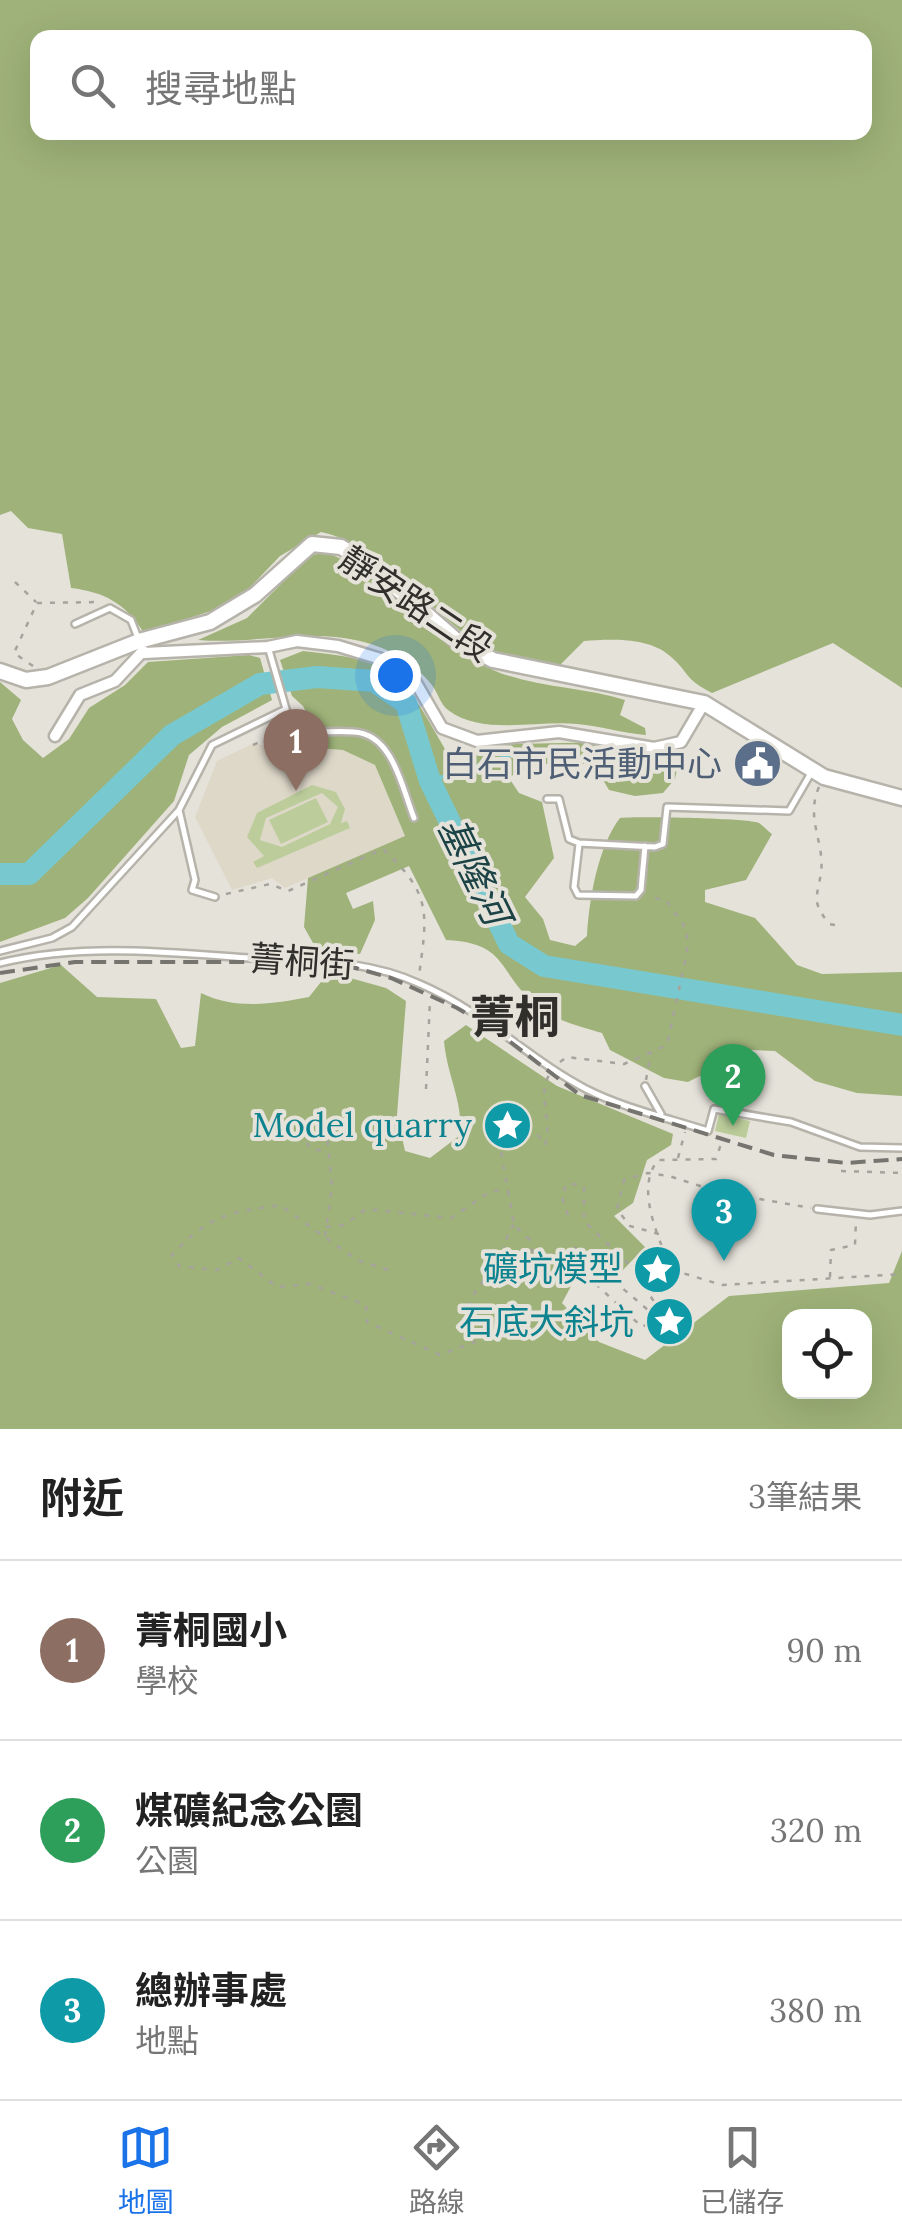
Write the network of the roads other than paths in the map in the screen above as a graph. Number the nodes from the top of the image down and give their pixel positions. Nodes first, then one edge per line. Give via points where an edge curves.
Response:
1 (74, 624) dead end
2 (142, 647) junction
3 (270, 653) junction
4 (0, 671) edge
5 (704, 703) junction
6 (286, 708) junction
7 (55, 736) dead end
8 (818, 774) junction
9 (546, 798) dead end
10 (902, 798) edge
11 (179, 810) junction
12 (414, 818) dead end
13 (579, 843) junction
14 (644, 846) junction
15 (216, 897) road end
16 (0, 951) edge
17 (0, 963) edge
18 (645, 1086) road end
19 (662, 1116) junction
20 (902, 1148) edge
21 (817, 1209) road end
22 (902, 1211) edge

1 - 2 lane via 110,608 130,620
2 - 3 street
2 - 4 main road, 靜安路二段 via 48,677 26,680
2 - 5 main road, 靜安路二段 via 233,611 312,544 326,544 369,564 456,640 493,660
2 - 7 street via 115,680 80,695
3 - 5 street via 297,641 384,660 412,676 442,728 478,741 559,732 654,748 681,742
3 - 6 lane
5 - 8 main road, 靜安路二段
6 - 11 lane via 212,744
6 - 12 lane via 292,728 373,736 386,749
8 - 10 main road, 靜安路二段
8 - 14 lane via 789,811 667,808 663,844
9 - 13 lane via 559,798 569,839
11 - 15 lane via 192,890
11 - 16 lane via 72,927
13 - 14 lane
13 - 14 lane via 578,895 636,896
17 - 19 lane, 菁桐街 via 96,952 361,964 418,982 482,1015 584,1088
18 - 19 lane
19 - 20 lane, 菁桐街 via 708,1131 714,1109 791,1122 860,1147
21 - 22 lane

